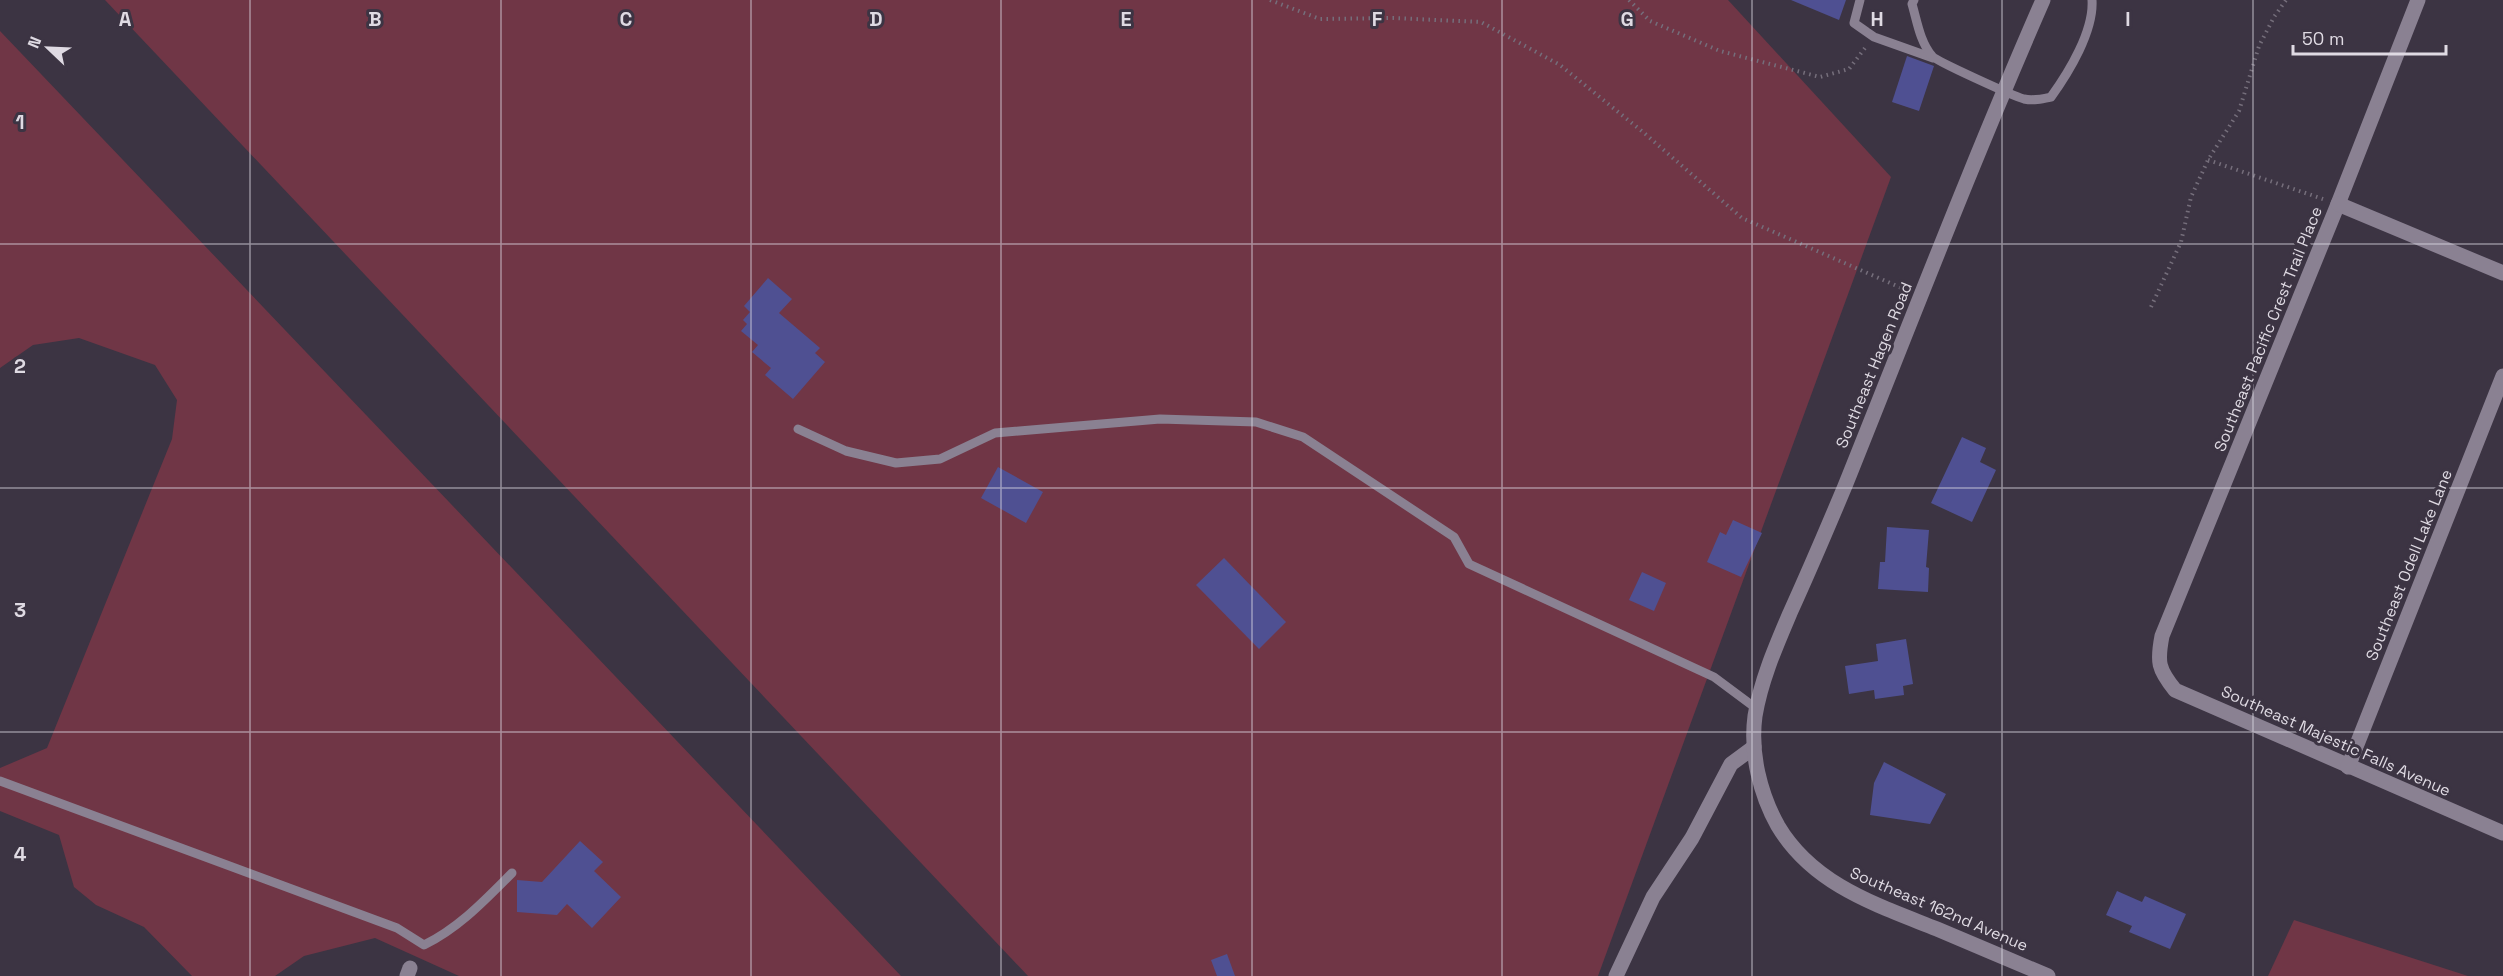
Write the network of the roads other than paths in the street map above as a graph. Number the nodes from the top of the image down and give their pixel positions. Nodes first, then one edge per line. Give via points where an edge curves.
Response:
1 (1860, 0) edge
2 (1914, 0) edge
3 (2043, 0) edge
4 (2092, 0) edge
5 (2418, 0) edge
6 (1933, 58) junction
7 (2004, 91) junction
8 (2338, 204) junction
9 (2503, 273) edge
10 (2503, 376) edge
11 (798, 429) dead end
12 (2161, 673) joint
13 (1757, 709) junction
14 (1754, 747) junction
15 (2348, 767) junction
16 (0, 781) edge
17 (2503, 833) edge
18 (512, 873) dead end
19 (1616, 976) edge
20 (2048, 976) edge

1 - 6 lane via 1854,23 1874,37
2 - 6 lane via 1922,40
3 - 7 street, Southeast Hagen Road
4 - 7 lane via 2090,17 2072,66 2051,97 2030,99
5 - 8 street, Southeast Pacific Crest Trail Place
6 - 7 lane
7 - 13 street, Southeast Hagen Road via 1844,489 1778,642
8 - 9 street
8 - 12 street, Southeast Pacific Crest Trail Place via 2162,636 2158,656
10 - 15 street, Southeast Odell Lake Lane
11 - 13 lane via 846,452 896,463 940,459 995,433 1160,419 1256,423 1303,437 1454,537 1469,564 1714,677
12 - 15 street, Southeast Majestic Falls Avenue via 2175,690
13 - 14 street, Southeast Hagen Road
14 - 19 street via 1731,765 1692,838 1653,897
14 - 20 street, Southeast 162nd Avenue via 1764,797 1778,826 1792,846 1826,878 1865,900
15 - 17 street, Southeast Majestic Falls Avenue
16 - 18 lane via 397,928 424,945 442,936 479,906

